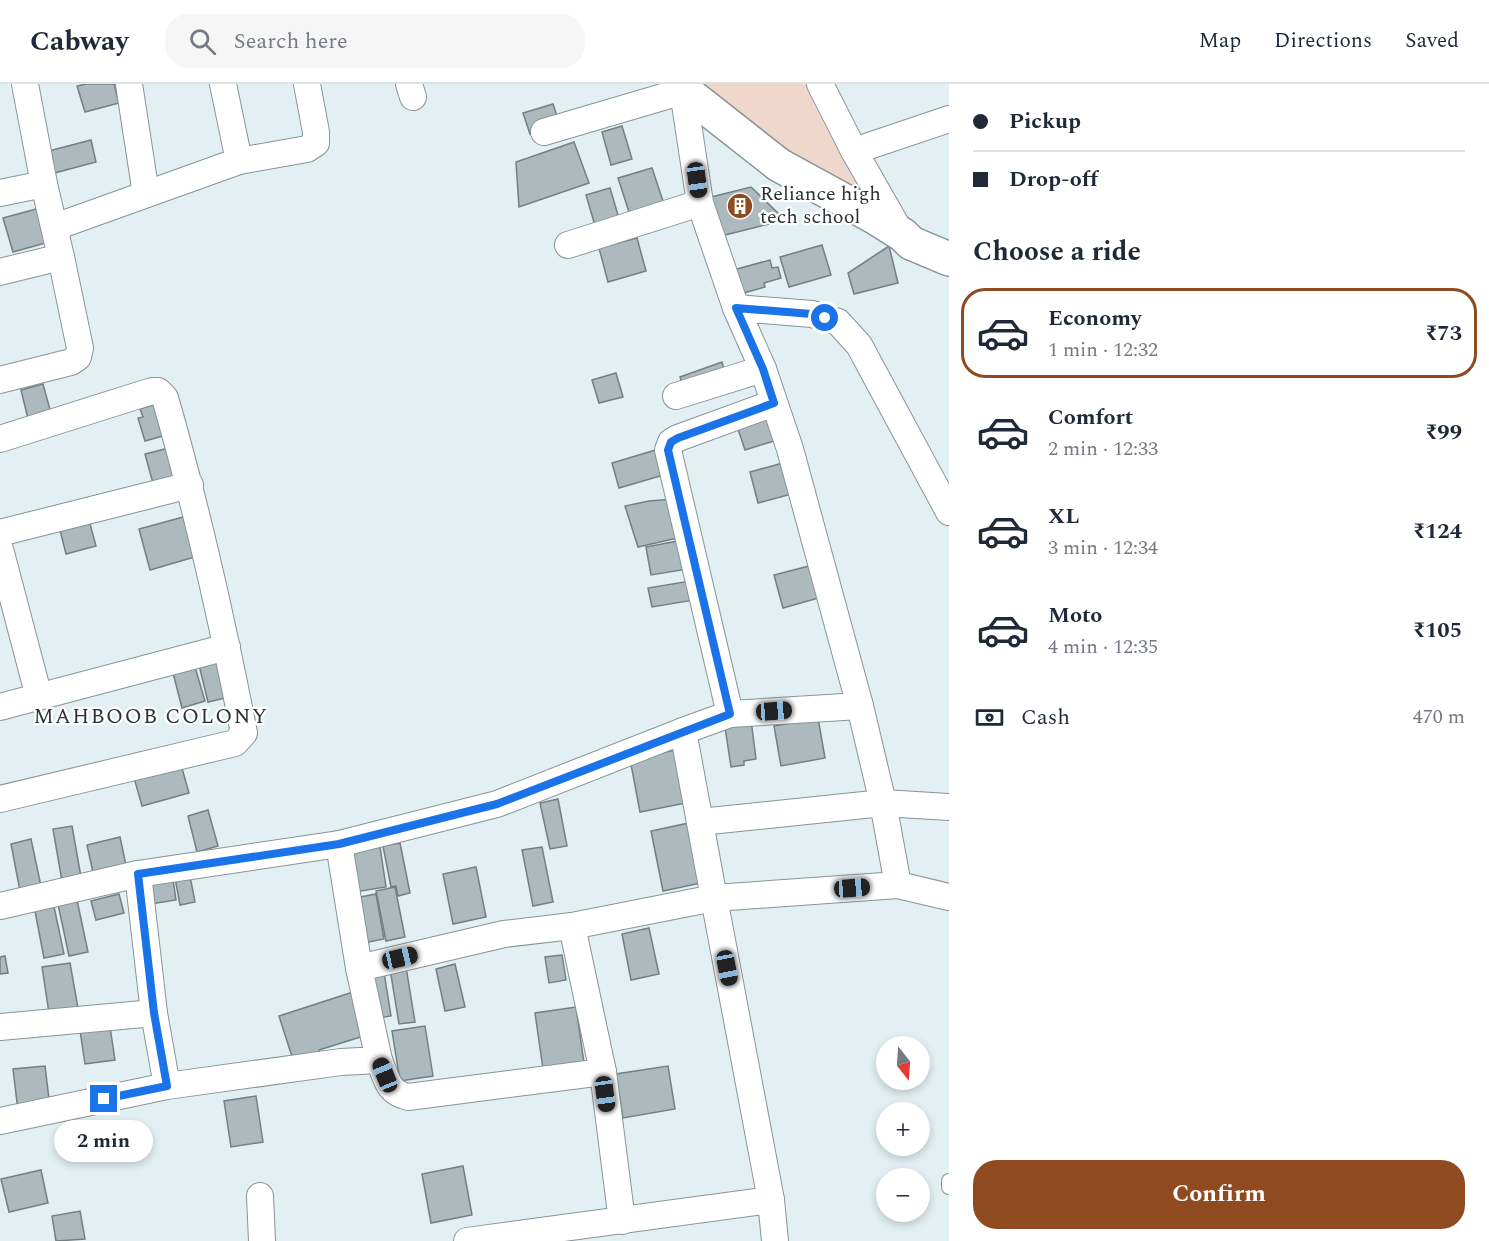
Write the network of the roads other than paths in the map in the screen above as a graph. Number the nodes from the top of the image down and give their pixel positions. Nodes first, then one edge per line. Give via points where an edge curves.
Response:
1 (25, 84) edge
2 (129, 84) edge
3 (223, 84) edge
4 (307, 84) edge
5 (820, 84) edge
6 (680, 87) edge
7 (949, 119) edge
8 (544, 132) dead end
9 (854, 151) junction
10 (239, 161) junction
11 (44, 184) junction
12 (0, 193) edge
13 (146, 194) junction
14 (700, 203) junction
15 (55, 227) junction
16 (903, 235) junction
17 (568, 245) dead end
18 (61, 257) junction
19 (949, 259) edge
20 (0, 272) edge
21 (736, 308) junction
22 (763, 369) junction
23 (0, 380) edge
24 (676, 396) dead end
25 (774, 403) junction
26 (0, 439) edge
27 (190, 485) junction
28 (949, 512) edge
29 (0, 533) edge
30 (0, 549) edge
31 (227, 647) junction
32 (39, 697) junction
33 (860, 706) junction
34 (0, 707) edge
35 (730, 714) junction
36 (683, 731) junction
37 (0, 799) edge
38 (883, 803) junction
39 (949, 807) edge
40 (700, 822) junction
41 (339, 844) junction
42 (138, 874) junction
43 (898, 885) junction
44 (949, 897) edge
45 (714, 898) junction
46 (0, 906) edge
47 (572, 926) junction
48 (359, 968) junction
49 (154, 1013) junction
50 (0, 1027) edge
51 (379, 1060) junction
52 (603, 1072) junction
53 (167, 1086) junction
54 (0, 1121) edge
55 (949, 1181) edge
56 (949, 1186) edge
57 (260, 1196) dead end
58 (771, 1200) junction
59 (622, 1221) junction
60 (262, 1241) edge
61 (467, 1241) edge
62 (775, 1241) edge

1 - 11 street
2 - 13 street
3 - 10 street
4 - 10 street via 316,143 307,149
5 - 9 street
6 - 8 street
6 - 14 street
6 - 16 street via 779,165
7 - 9 street
9 - 16 street
10 - 13 street
11 - 12 street
11 - 15 street
13 - 15 street
14 - 17 street
14 - 21 street
15 - 18 street
16 - 19 street via 911,243
18 - 20 street
18 - 23 street via 80,348 78,357
21 - 22 street
21 - 28 street via 812,314 838,322 858,345
22 - 24 street
22 - 25 street
25 - 33 street via 790,448
25 - 35 street via 678,438 668,450
26 - 27 street via 158,391 165,399
27 - 29 street
27 - 31 street
30 - 32 street
31 - 32 street
31 - 37 street via 244,733 235,743
32 - 34 street
33 - 35 street
33 - 38 street
35 - 36 street
36 - 40 street
36 - 41 street via 497,804
38 - 39 street
38 - 40 street
38 - 43 street
40 - 45 street
41 - 42 street
41 - 48 street
42 - 46 street
42 - 49 street
43 - 44 street
43 - 45 street
45 - 47 street
45 - 58 street
47 - 48 street via 504,933
47 - 52 street
48 - 51 street
49 - 50 street
49 - 53 street
51 - 52 street via 391,1090 408,1097
51 - 53 street
52 - 59 street
53 - 54 street
55 - 56 lane
57 - 60 street
58 - 59 street
58 - 62 street
59 - 61 street

